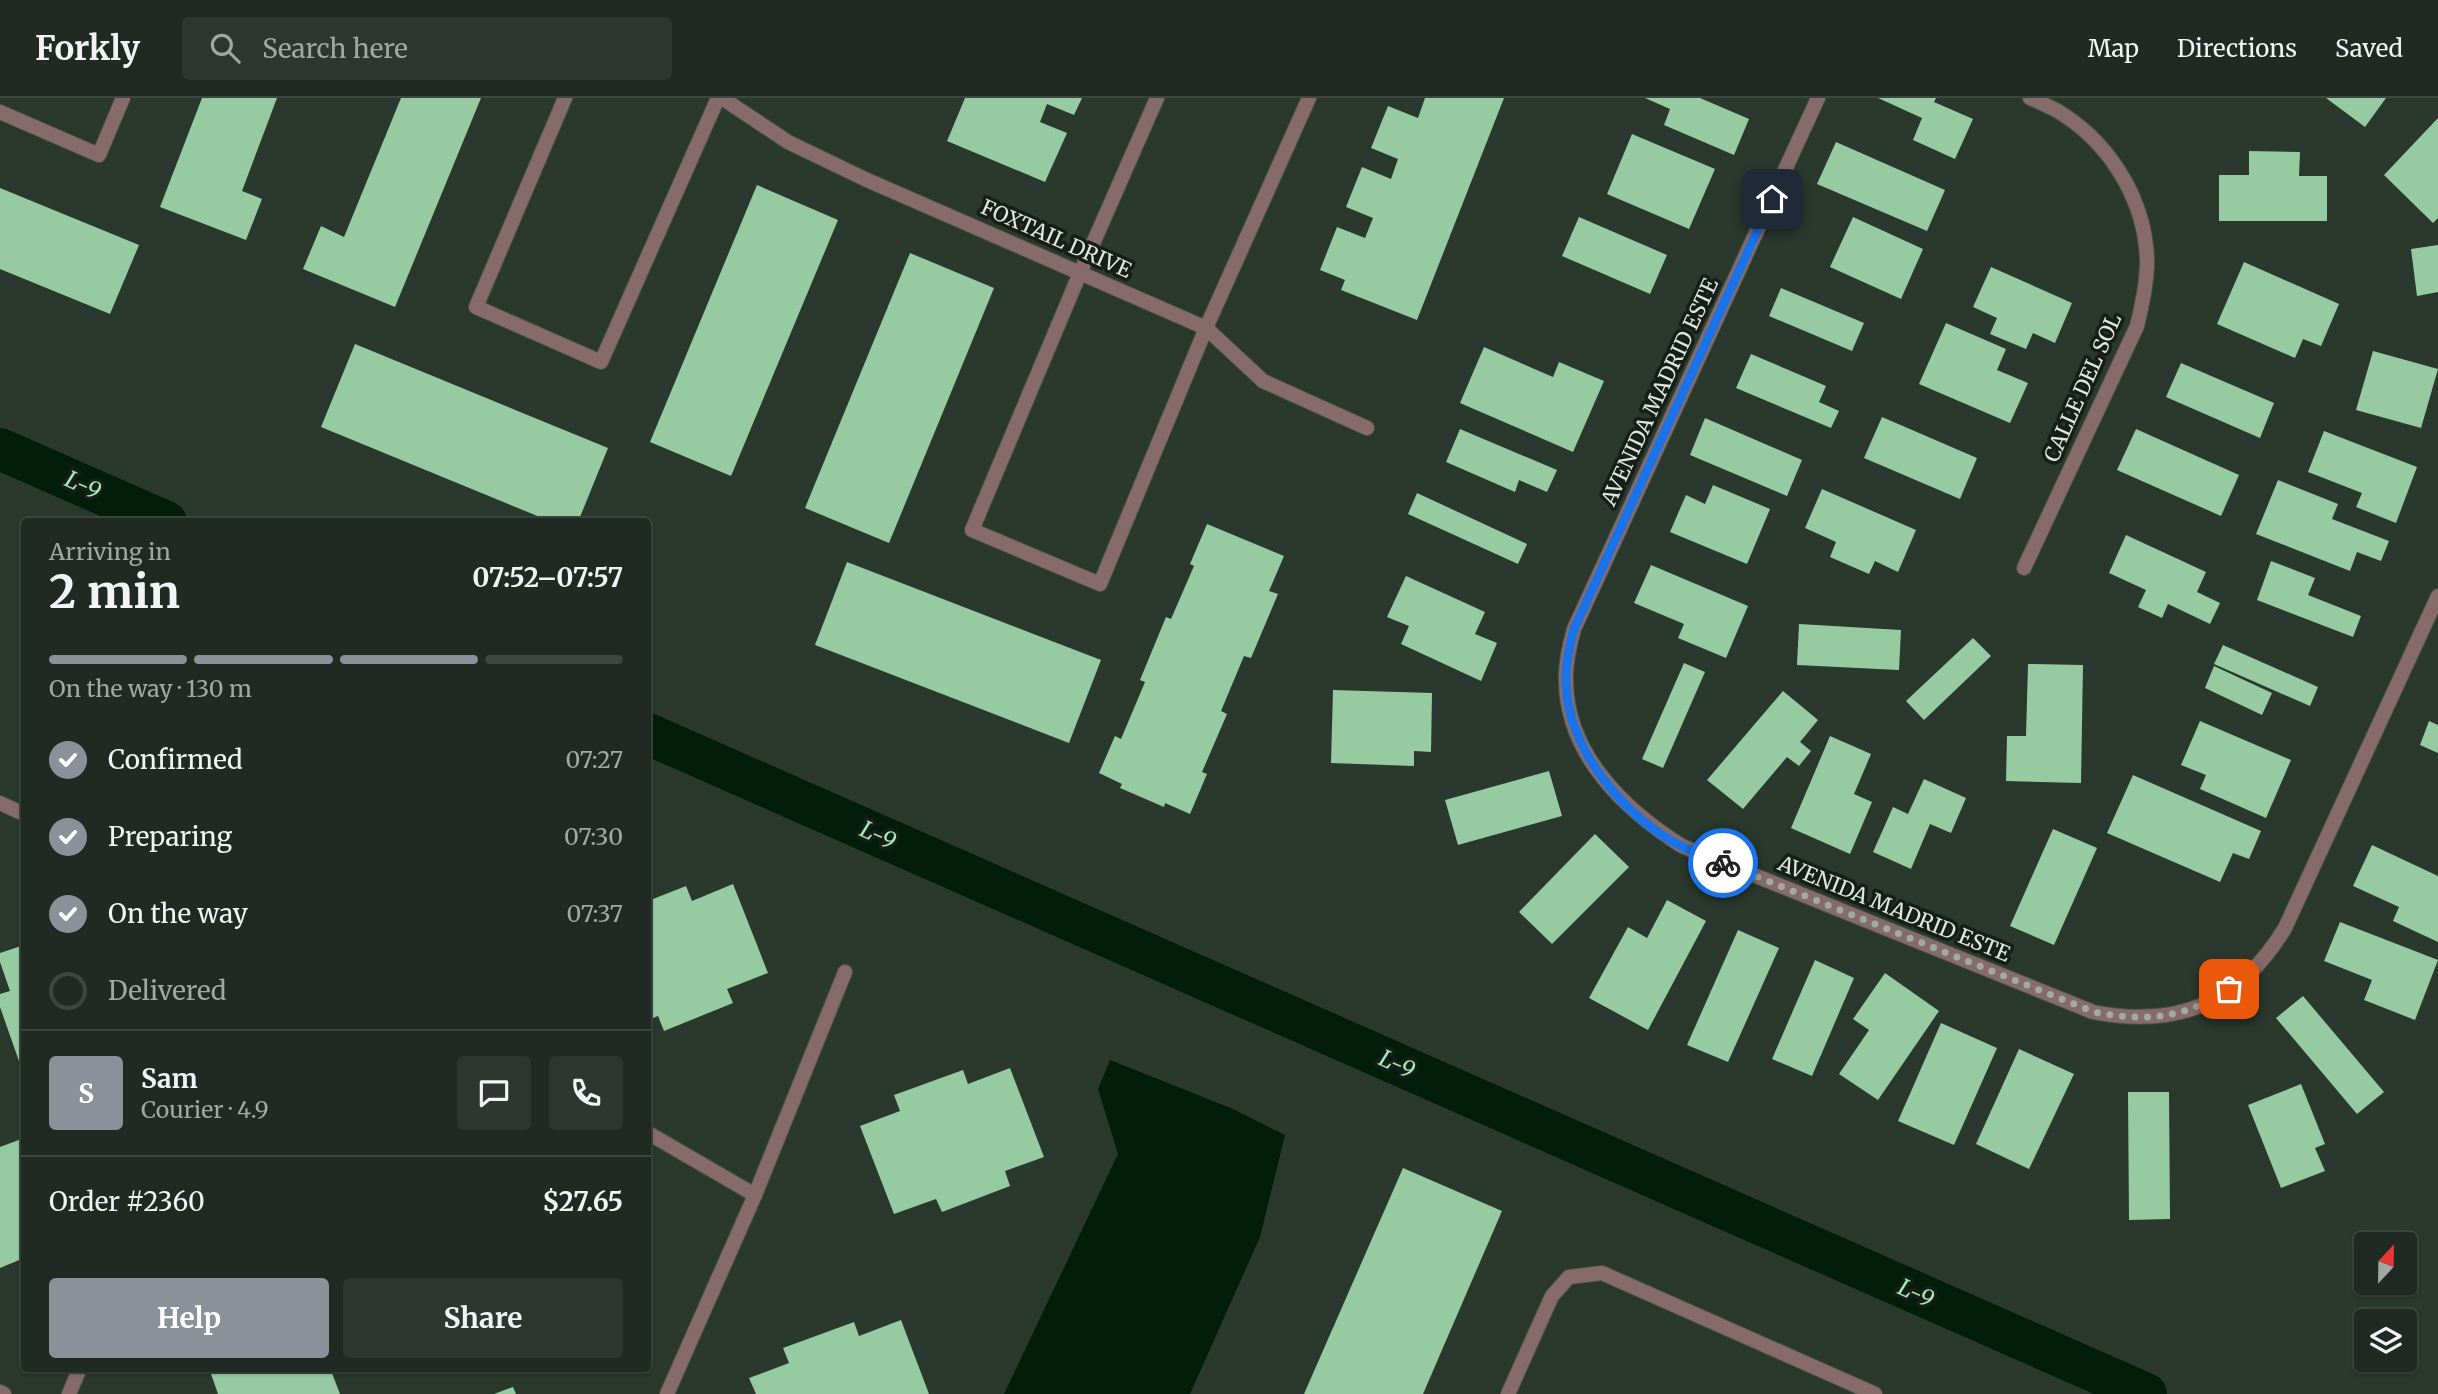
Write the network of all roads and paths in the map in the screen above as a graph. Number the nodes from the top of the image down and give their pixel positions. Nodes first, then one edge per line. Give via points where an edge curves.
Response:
1 (123, 98) edge
2 (565, 98) edge
3 (720, 98) edge
4 (1157, 98) edge
5 (1310, 98) edge
6 (1818, 98) edge
7 (2030, 98) edge
8 (0, 112) edge
9 (1080, 273) junction
10 (1206, 328) junction
11 (1367, 428) dead end
12 (2024, 569) dead end
13 (2438, 596) edge
14 (0, 803) edge
15 (21, 813) edge
16 (845, 972) dead end
17 (651, 1135) edge
18 (755, 1195) junction
19 (78, 1372) edge
20 (69, 1394) edge
21 (667, 1394) edge
22 (1508, 1394) edge
23 (1875, 1394) edge

1 - 8 street via 99,155
2 - 3 street via 476,307 601,362
3 - 9 street, FOXTAIL DRIVE via 788,142
4 - 9 street
5 - 10 street
6 - 13 street, AVENIDA MADRID ESTE via 1574,629 1567,656 1566,684 1578,738 1613,790 1656,830 1682,846 2094,1012 2151,1018 2179,1014 2207,1004 2251,975 2270,953
7 - 12 street, CALLE DEL SOL via 2063,114 2106,152 2136,205 2147,265 2137,326
9 - 10 street, FOXTAIL DRIVE
9 - 10 street via 972,530 1100,584
10 - 11 street, FOXTAIL DRIVE via 1263,381
14 - 15 street
16 - 18 street
17 - 18 street
18 - 21 street
19 - 20 street
22 - 23 street via 1552,1296 1569,1277 1602,1273

